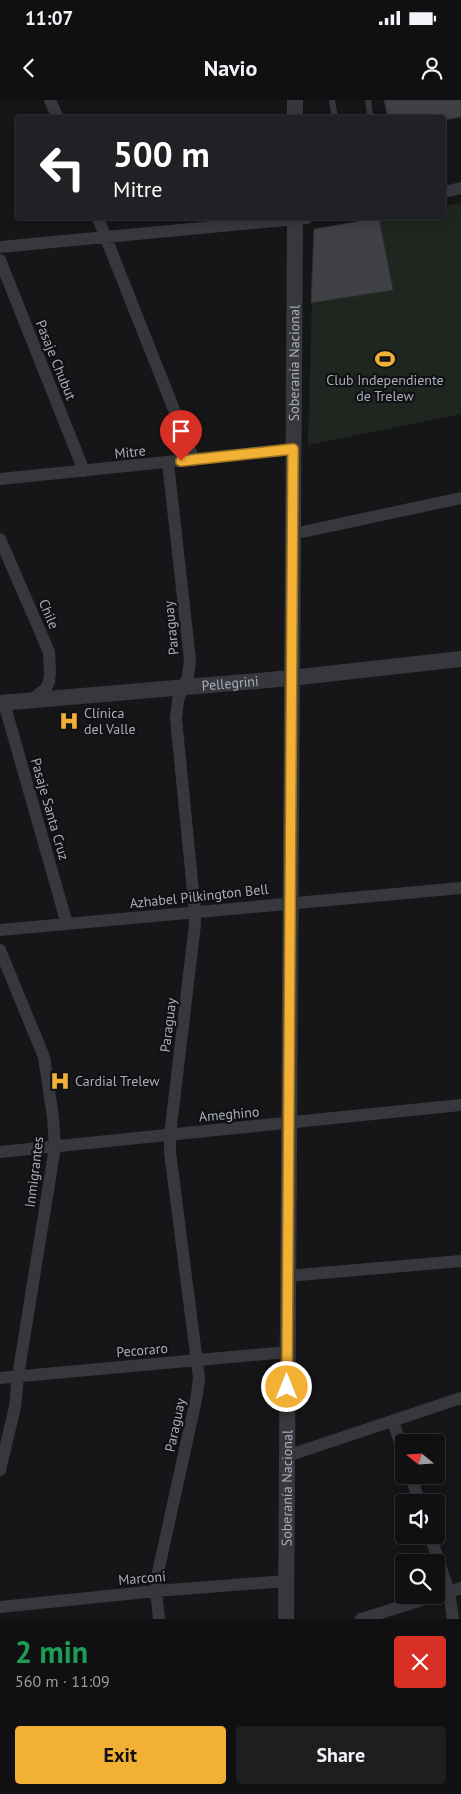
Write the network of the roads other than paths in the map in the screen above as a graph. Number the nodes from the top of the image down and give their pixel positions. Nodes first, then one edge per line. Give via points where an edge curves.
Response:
1 (50, 100) edge
2 (295, 100) edge
3 (332, 100) edge
4 (368, 100) edge
5 (57, 115) edge
6 (295, 115) edge
7 (334, 115) edge
8 (370, 115) edge
9 (461, 188) edge
10 (446, 192) edge
11 (99, 220) edge
12 (279, 220) edge
13 (299, 220) edge
14 (106, 237) junction
15 (0, 246) edge
16 (0, 260) edge
17 (293, 449) junction
18 (194, 460) junction
19 (168, 463) junction
20 (84, 472) junction
21 (0, 479) edge
22 (461, 498) edge
23 (293, 534) junction
24 (0, 538) edge
25 (461, 659) edge
26 (291, 678) junction
27 (183, 688) junction
28 (32, 700) junction
29 (2, 703) edge
30 (461, 888) edge
31 (290, 903) junction
32 (195, 911) junction
33 (67, 924) junction
34 (0, 930) edge
35 (0, 950) edge
36 (461, 1105) edge
37 (288, 1124) junction
38 (170, 1135) junction
39 (55, 1147) junction
40 (0, 1152) edge
41 (461, 1260) edge
42 (288, 1276) junction
43 (287, 1352) junction
44 (196, 1361) junction
45 (18, 1376) junction
46 (0, 1378) edge
47 (461, 1398) edge
48 (393, 1421) junction
49 (397, 1434) edge
50 (287, 1456) junction
51 (0, 1470) edge
52 (434, 1544) edge
53 (286, 1581) junction
54 (455, 1590) edge
55 (156, 1591) junction
56 (0, 1607) edge
57 (160, 1619) edge
58 (286, 1619) edge
59 (361, 1619) edge
60 (453, 1619) edge

1 - 5 street
2 - 6 street
3 - 7 lane
4 - 8 lane
9 - 10 street
11 - 14 street
12 - 14 street
13 - 17 street, Soberanía Nacional
14 - 15 street
14 - 18 street
16 - 20 street, Pasaje Chubut
17 - 18 street, Mitre
17 - 23 street, Soberanía Nacional
18 - 19 street, Mitre
19 - 20 street, Mitre
19 - 27 street, Paraguay via 190,660
20 - 21 street, Mitre
22 - 23 street
23 - 26 street, Soberanía Nacional
24 - 28 street, Chile via 49,652 49,682
25 - 26 street, Pellegrini
26 - 27 street, Pellegrini
26 - 31 street, Soberanía Nacional
27 - 28 street, Pellegrini
27 - 32 street, Paraguay via 176,719
28 - 29 street, Pellegrini
29 - 33 street, Pasaje Santa Cruz
30 - 31 street, Azhabel Pilkington Bell
31 - 32 street, Azhabel Pilkington Bell
31 - 37 street, Soberanía Nacional
32 - 33 street, Azhabel Pilkington Bell
32 - 38 street, Paraguay
33 - 34 street, Azhabel Pilkington Bell
35 - 39 street, Inmigrantes via 44,1057
36 - 37 street, Ameghino
37 - 38 street, Ameghino
37 - 42 street, Soberanía Nacional
38 - 39 street, Ameghino
38 - 44 street, Paraguay
39 - 40 street, Ameghino
39 - 45 street, Inmigrantes
41 - 42 street
42 - 43 street, Soberanía Nacional
43 - 44 street, Pecoraro
43 - 50 street, Soberanía Nacional
44 - 45 street, Pecoraro
44 - 55 street, Paraguay via 197,1395
45 - 46 street, Pecoraro
45 - 51 street, Inmigrantes via 15,1407
47 - 48 street
48 - 49 street
48 - 50 street
50 - 53 street, Soberanía Nacional
52 - 54 street
53 - 55 street, Marconi
53 - 58 street, Soberanía Nacional
54 - 59 street
54 - 60 street
55 - 56 street, Marconi
55 - 57 street, Paraguay

